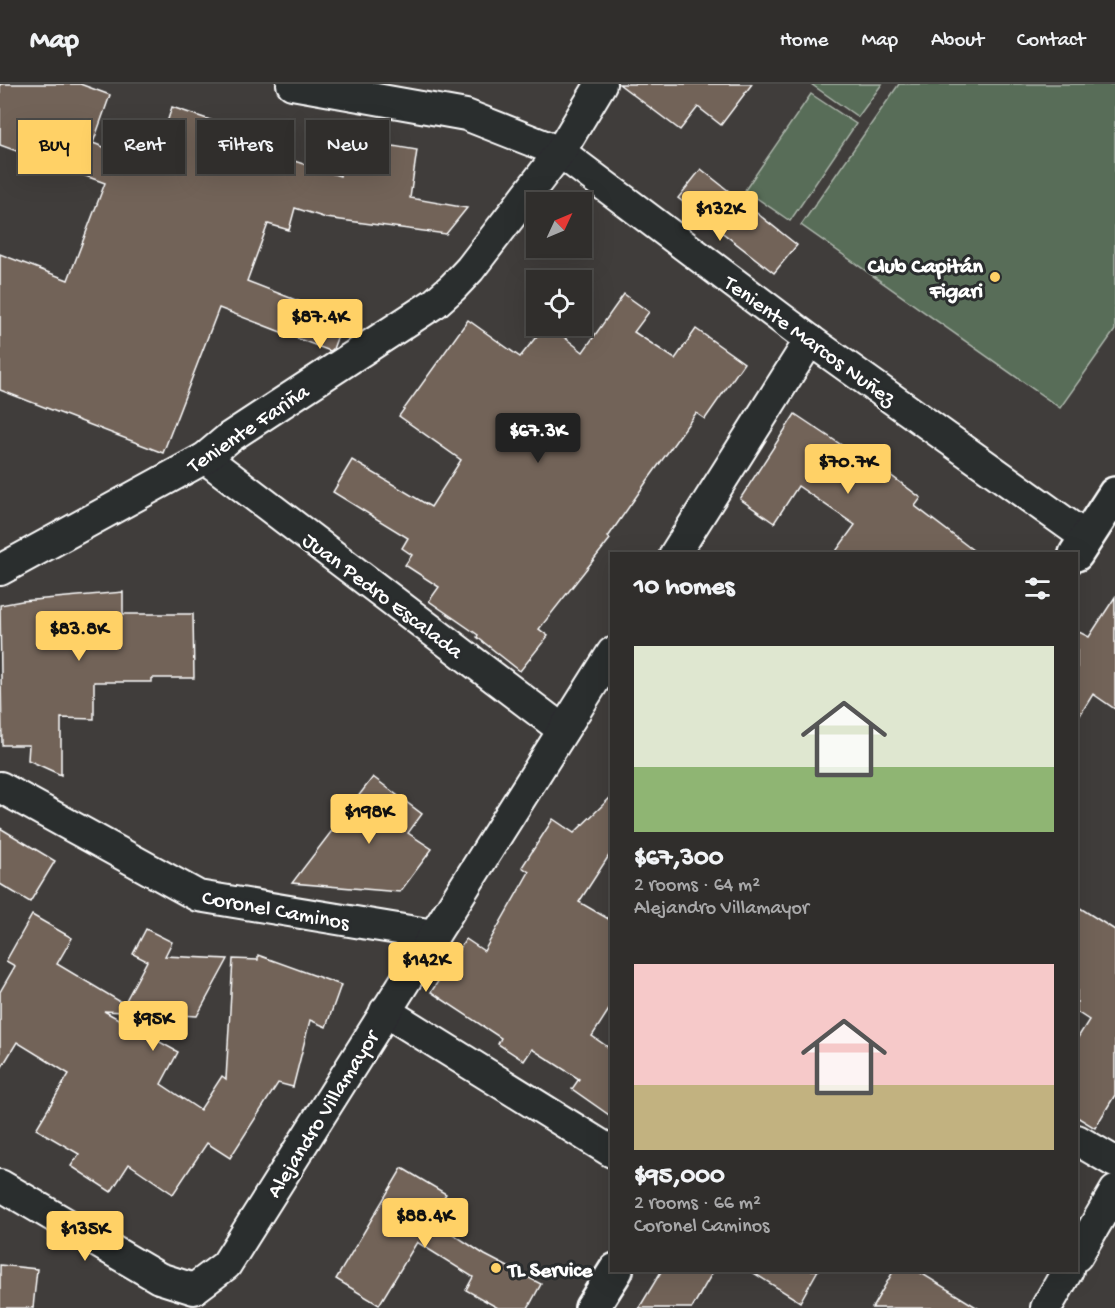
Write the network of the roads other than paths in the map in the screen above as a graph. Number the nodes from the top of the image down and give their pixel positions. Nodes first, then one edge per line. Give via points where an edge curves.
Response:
1 (292, 84) edge
2 (601, 84) edge
3 (560, 152) junction
4 (810, 340) junction
5 (205, 458) junction
6 (1115, 494) edge
7 (1082, 546) edge
8 (676, 552) edge
9 (0, 570) edge
10 (610, 656) edge
11 (563, 730) junction
12 (0, 788) edge
13 (434, 935) junction
14 (385, 1011) junction
15 (1078, 1141) edge
16 (610, 1151) edge
17 (1115, 1162) edge
18 (0, 1185) edge
19 (1115, 1191) edge
20 (1078, 1254) edge
21 (615, 1272) edge
22 (1067, 1272) edge
23 (1053, 1306) edge
24 (592, 1308) edge

1 - 3 street, Teniente Marcos Nuñez via 466,115
2 - 3 street, Teniente Fariña
3 - 4 street, Teniente Marcos Nuñez
3 - 5 street, Teniente Fariña via 470,269 435,303 230,437
4 - 7 street, Teniente Marcos Nuñez
4 - 8 street
5 - 9 street, Teniente Fariña
5 - 11 street, Juan Pedro Escalada
6 - 7 street
10 - 11 street, Alejandro Villamayor
11 - 13 street, Alejandro Villamayor
12 - 13 street, Coronel Caminos via 198,896
13 - 14 street, Alejandro Villamayor
14 - 16 street
14 - 18 street, Alejandro Villamayor via 226,1265 194,1289 159,1278
15 - 17 street
19 - 20 street
21 - 24 street
22 - 23 street

